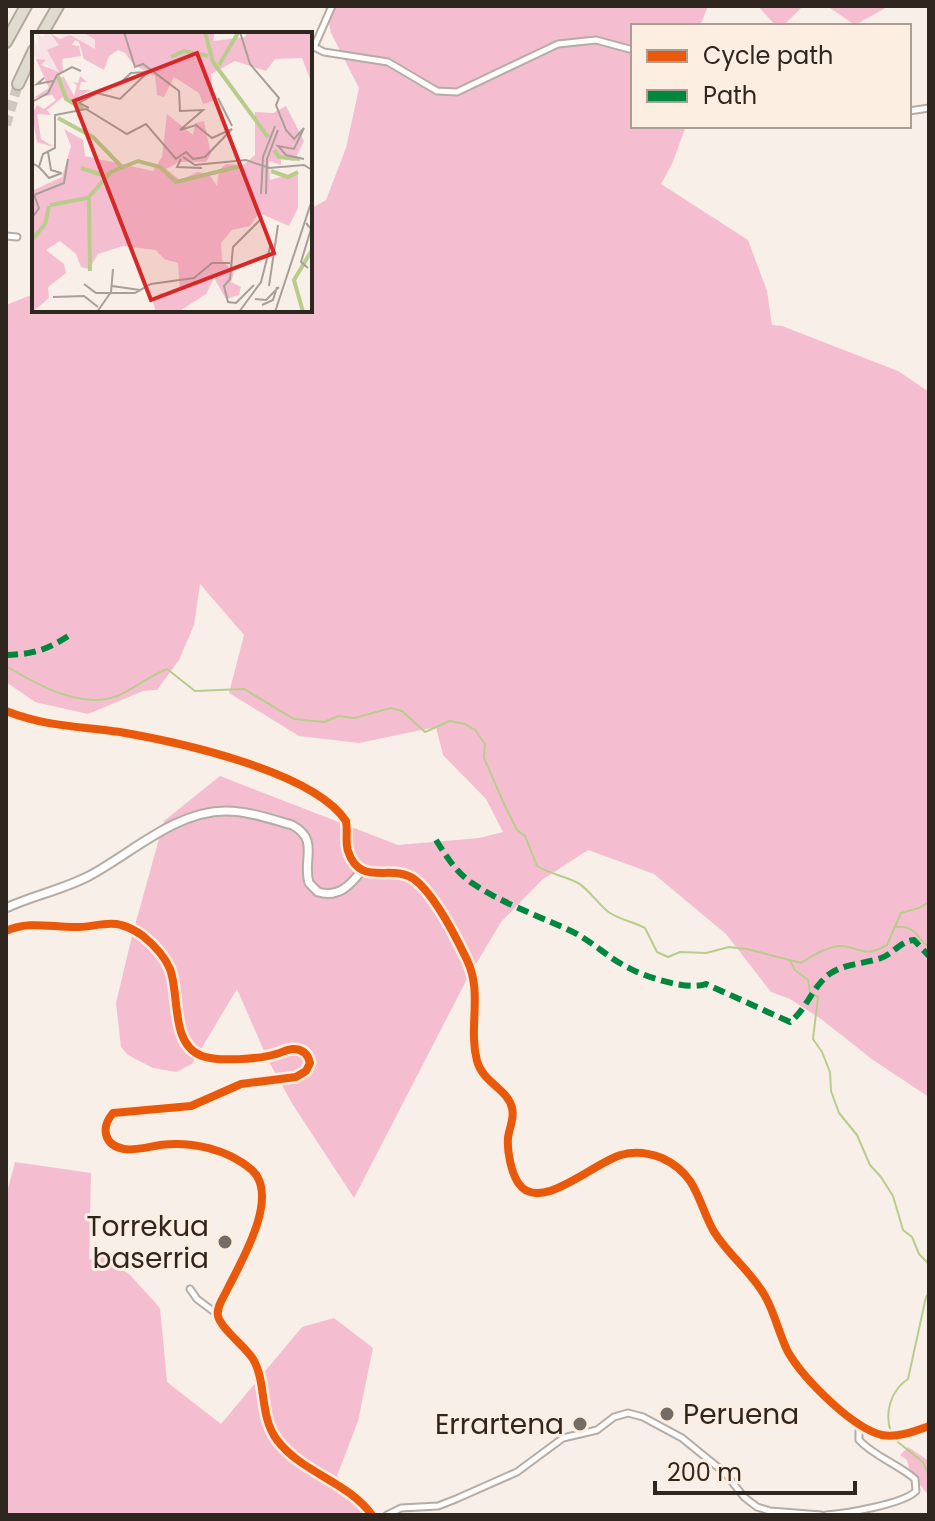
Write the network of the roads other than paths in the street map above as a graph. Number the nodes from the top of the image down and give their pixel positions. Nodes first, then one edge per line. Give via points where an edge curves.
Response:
1 (26, 6) edge
2 (58, 6) edge
3 (332, 6) edge
4 (43, 32) edge
5 (6, 42) edge
6 (631, 49) edge
7 (32, 54) edge
8 (18, 84) tunnel mouth
9 (6, 236) edge
10 (17, 237) dead end
11 (6, 711) edge
12 (362, 870) junction
13 (6, 908) edge
14 (6, 931) edge
15 (190, 1289) dead end
16 (218, 1315) junction
17 (859, 1423) junction
18 (929, 1426) edge
19 (372, 1515) edge
20 (387, 1515) edge
21 (823, 1515) edge

1 - 5 highway
2 - 4 highway
3 - 6 street via 314,47 388,62 437,91 457,92 558,44 596,40
7 - 8 highway
9 - 10 street
11 - 12 street via 61,727 156,740 275,774 315,794 344,818 346,847
12 - 13 street via 344,890 324,894 309,883 308,841 300,829 235,812 210,812 164,831 84,878
12 - 17 street via 415,880 466,958 475,985 477,1062 513,1109 508,1151 522,1188 531,1193 558,1189 611,1158 630,1153 673,1164 690,1180 714,1231 764,1295 793,1358
14 - 16 street via 26,925 129,927 164,958 183,1035 193,1051 215,1058 261,1057 291,1048 309,1057 309,1067 296,1077 241,1084 191,1106 113,1113 107,1121 105,1136 116,1146 213,1149 260,1180 261,1210
15 - 16 street
16 - 19 street via 256,1365 274,1437
17 - 18 street via 883,1435
17 - 21 street via 859,1440 915,1479 916,1491 905,1499
20 - 21 street via 456,1499 517,1472 563,1438 597,1430 628,1413 686,1441 757,1507

